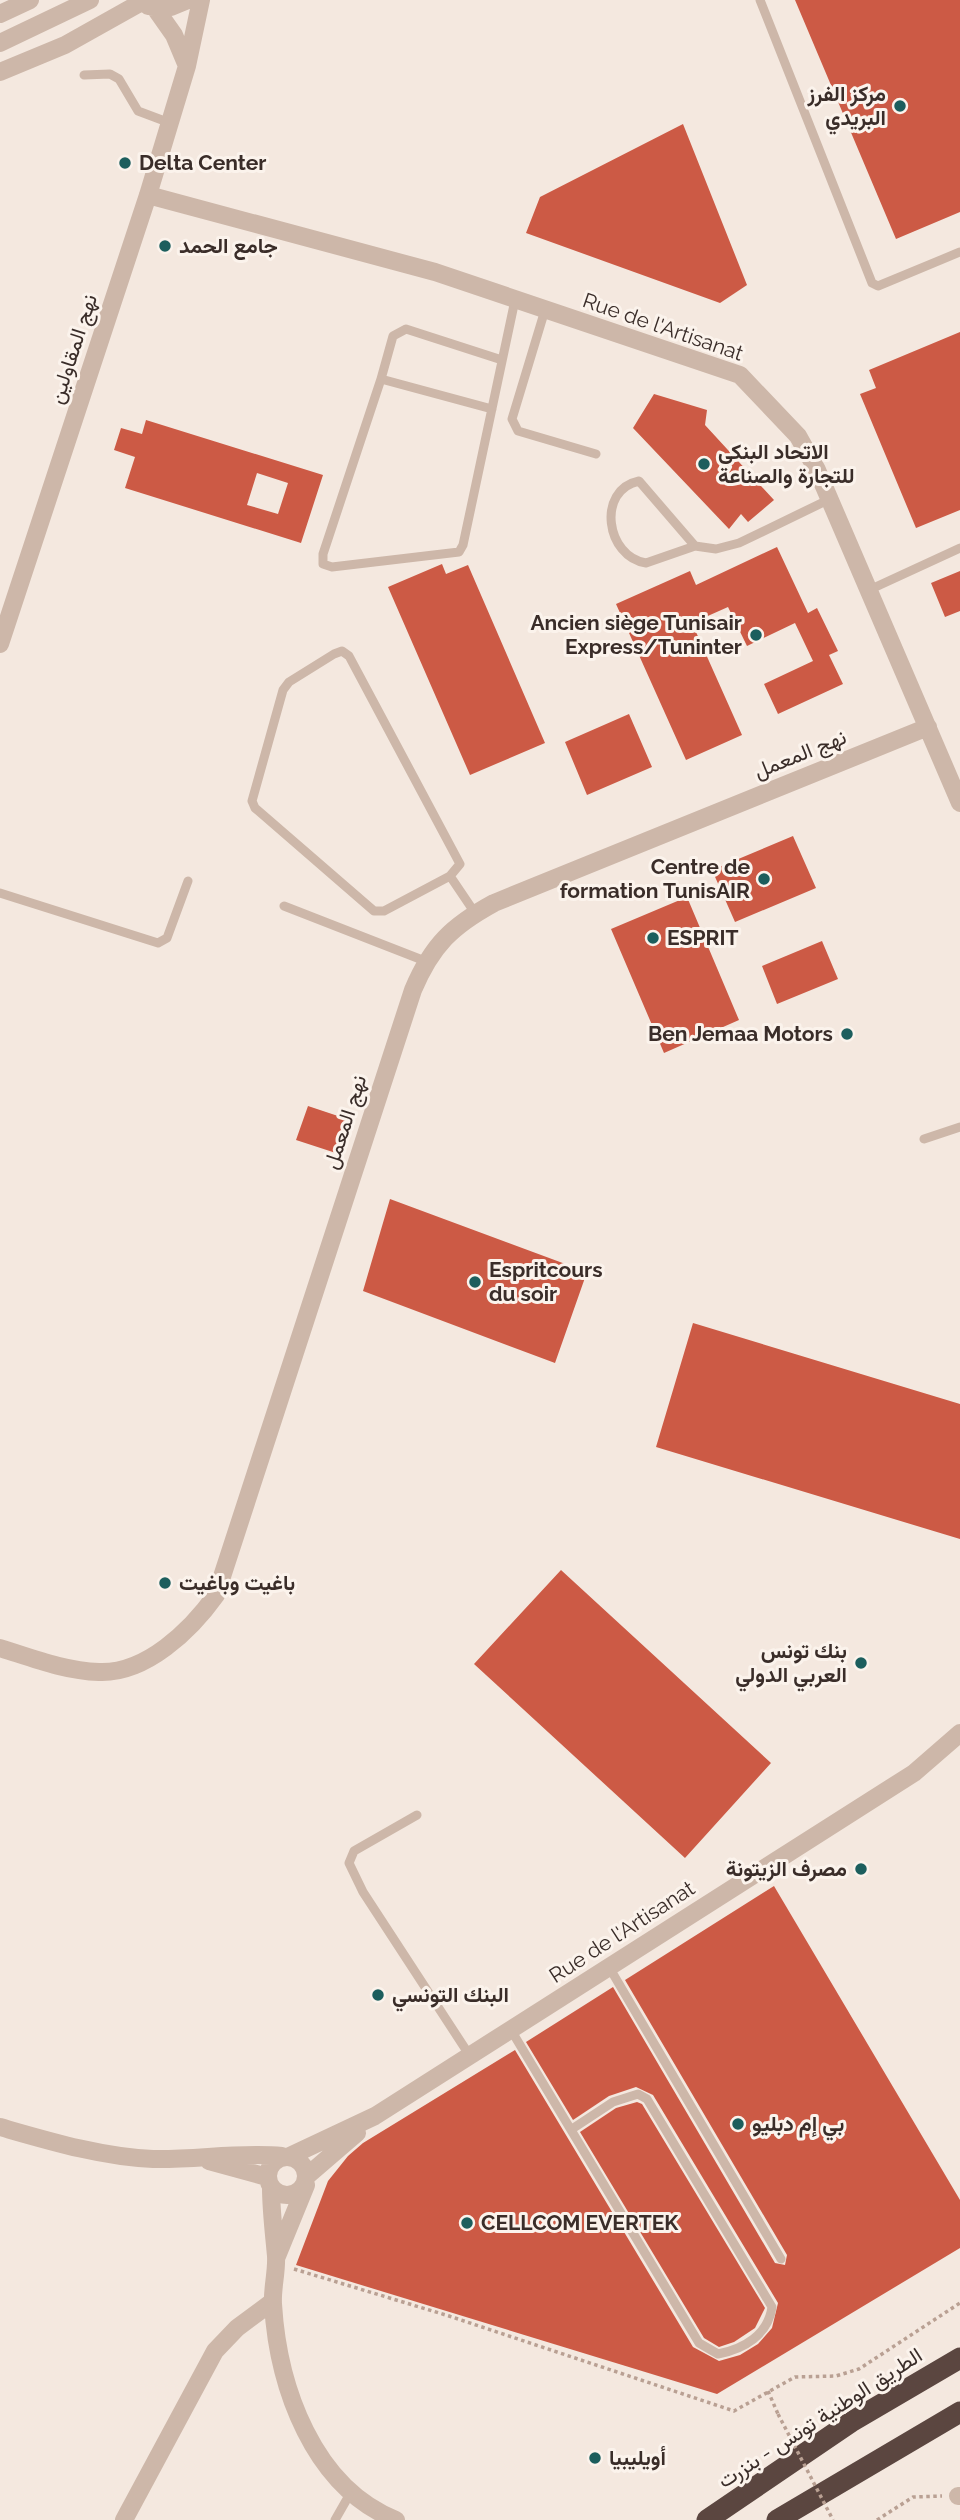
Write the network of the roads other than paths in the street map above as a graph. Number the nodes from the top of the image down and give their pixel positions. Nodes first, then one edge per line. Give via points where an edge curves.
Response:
1 (30, 0) edge
2 (90, 0) edge
3 (188, 0) edge
4 (201, 0) edge
5 (760, 0) edge
6 (144, 4) edge
7 (0, 14) edge
8 (0, 43) edge
9 (187, 66) junction
10 (0, 72) edge
11 (84, 75) dead end
12 (170, 123) junction
13 (148, 195) junction
14 (960, 252) edge
15 (515, 300) junction
16 (545, 310) junction
17 (502, 360) junction
18 (381, 380) junction
19 (492, 409) junction
20 (596, 454) dead end
21 (830, 499) junction
22 (695, 546) junction
23 (960, 548) edge
24 (869, 590) junction
25 (0, 644) edge
26 (928, 727) junction
27 (960, 803) edge
28 (450, 876) junction
29 (188, 881) dead end
30 (0, 893) edge
31 (284, 906) dead end
32 (475, 913) junction
33 (425, 961) junction
34 (960, 1127) edge
35 (924, 1139) dead end
36 (0, 1648) edge
37 (960, 1734) edge
38 (416, 1815) dead end
39 (609, 1967) junction
40 (511, 2030) junction
41 (470, 2056) junction
42 (375, 2116) junction
43 (0, 2127) edge
44 (572, 2129) junction
45 (286, 2156) junction
46 (192, 2157) junction
47 (307, 2181) junction
48 (269, 2182) junction
49 (781, 2259) dead end
50 (276, 2261) junction
51 (272, 2302) junction
52 (960, 2358) edge
53 (960, 2412) edge
54 (351, 2492) junction
55 (124, 2520) edge
56 (335, 2520) edge
57 (396, 2520) edge
58 (707, 2520) edge
59 (777, 2520) edge

1 - 7 street
2 - 8 street
3 - 6 street via 170,7
4 - 9 street, نهج المقاولين
5 - 14 lane via 872,283 878,286
6 - 9 street via 174,35
6 - 10 street
9 - 12 street, نهج المقاولين
11 - 12 lane via 110,74 119,79 138,111
12 - 13 street, نهج المقاولين
13 - 15 street, Rue de l'Artisanat via 435,272
13 - 25 street, نهج المقاولين
15 - 16 street, Rue de l'Artisanat
15 - 17 lane
16 - 20 lane via 513,427
16 - 21 street, Rue de l'Artisanat via 740,375 798,436
17 - 18 lane via 406,329 393,336
17 - 19 lane
18 - 19 lane
18 - 19 lane via 323,554 323,564 332,567 459,552
21 - 22 lane via 739,543 716,549
21 - 24 street, Rue de l'Artisanat
22 - 22 lane via 658,560 638,561 610,529 609,517 619,495 639,481
23 - 24 lane
24 - 26 street, Rue de l'Artisanat
26 - 27 street, Rue de l'Artisanat
26 - 32 street, نهج المعمل
28 - 28 lane via 460,864 349,656 342,651 334,654 289,682 279,699 252,801 255,808 374,911 384,911
28 - 32 lane
29 - 30 lane via 167,939 159,943
31 - 33 lane
32 - 33 street, نهج المعمل via 444,937
33 - 36 street, نهج المعمل via 216,1595 195,1623 169,1646 120,1671 75,1670
34 - 35 lane
37 - 39 street, Rue de l'Artisanat via 914,1773
38 - 41 lane via 354,1852 349,1863
39 - 40 street, Rue de l'Artisanat
39 - 49 lane
40 - 41 street, Rue de l'Artisanat
40 - 44 lane
41 - 42 street, Rue de l'Artisanat
42 - 45 street, Rue de l'Artisanat
42 - 47 street, Rue de l'Artisanat
43 - 46 street, Rue de l'Artisanat via 123,2157
44 - 44 lane via 699,2343 718,2354 738,2350 762,2331 770,2321 772,2307 647,2099 638,2094 613,2102
45 - 46 street, Rue de l'Artisanat
45 - 47 street via 302,2163
45 - 48 street via 270,2167
46 - 48 street, Rue de l'Artisanat
47 - 48 street via 293,2195 283,2194
47 - 50 street
48 - 50 street
50 - 51 street
51 - 54 street via 290,2393 328,2468
51 - 55 street via 215,2351
52 - 58 highway, الطريق الوطنية تونس - بنزرت via 851,2422
53 - 59 highway
54 - 56 lane
54 - 57 street via 374,2511

